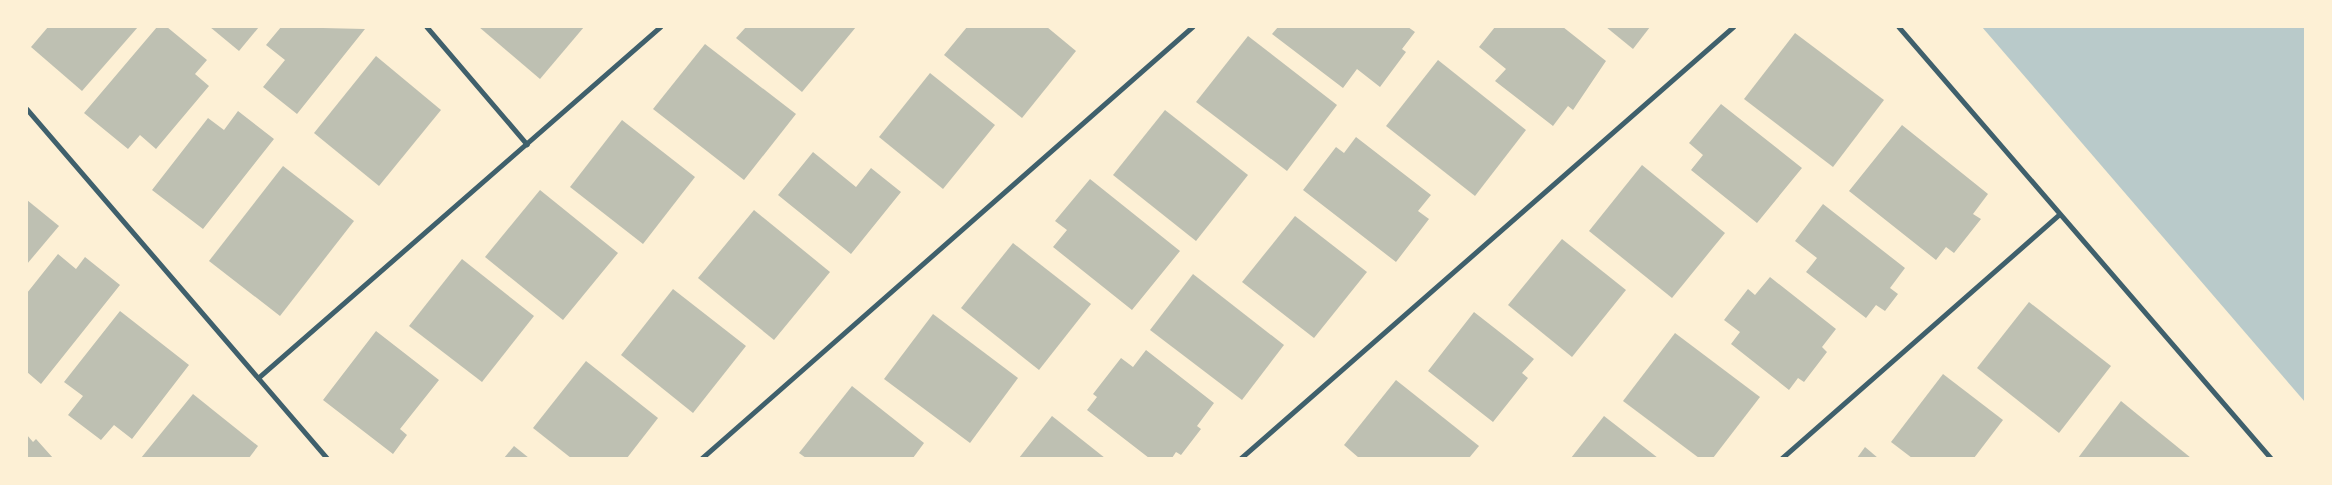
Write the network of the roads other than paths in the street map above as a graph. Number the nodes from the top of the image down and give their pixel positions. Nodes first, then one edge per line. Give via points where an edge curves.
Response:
1 (427, 27) edge
2 (660, 27) edge
3 (1192, 27) edge
4 (1733, 27) edge
5 (1899, 27) edge
6 (27, 109) edge
7 (527, 144) junction
8 (2059, 215) junction
9 (258, 378) junction
10 (327, 458) edge
11 (702, 458) edge
12 (1241, 458) edge
13 (1782, 458) edge
14 (2271, 458) edge

1 - 7 lane
2 - 7 lane
3 - 11 lane
4 - 12 lane
5 - 8 lane
6 - 9 lane
7 - 9 lane
8 - 13 lane
8 - 14 lane
9 - 10 lane

